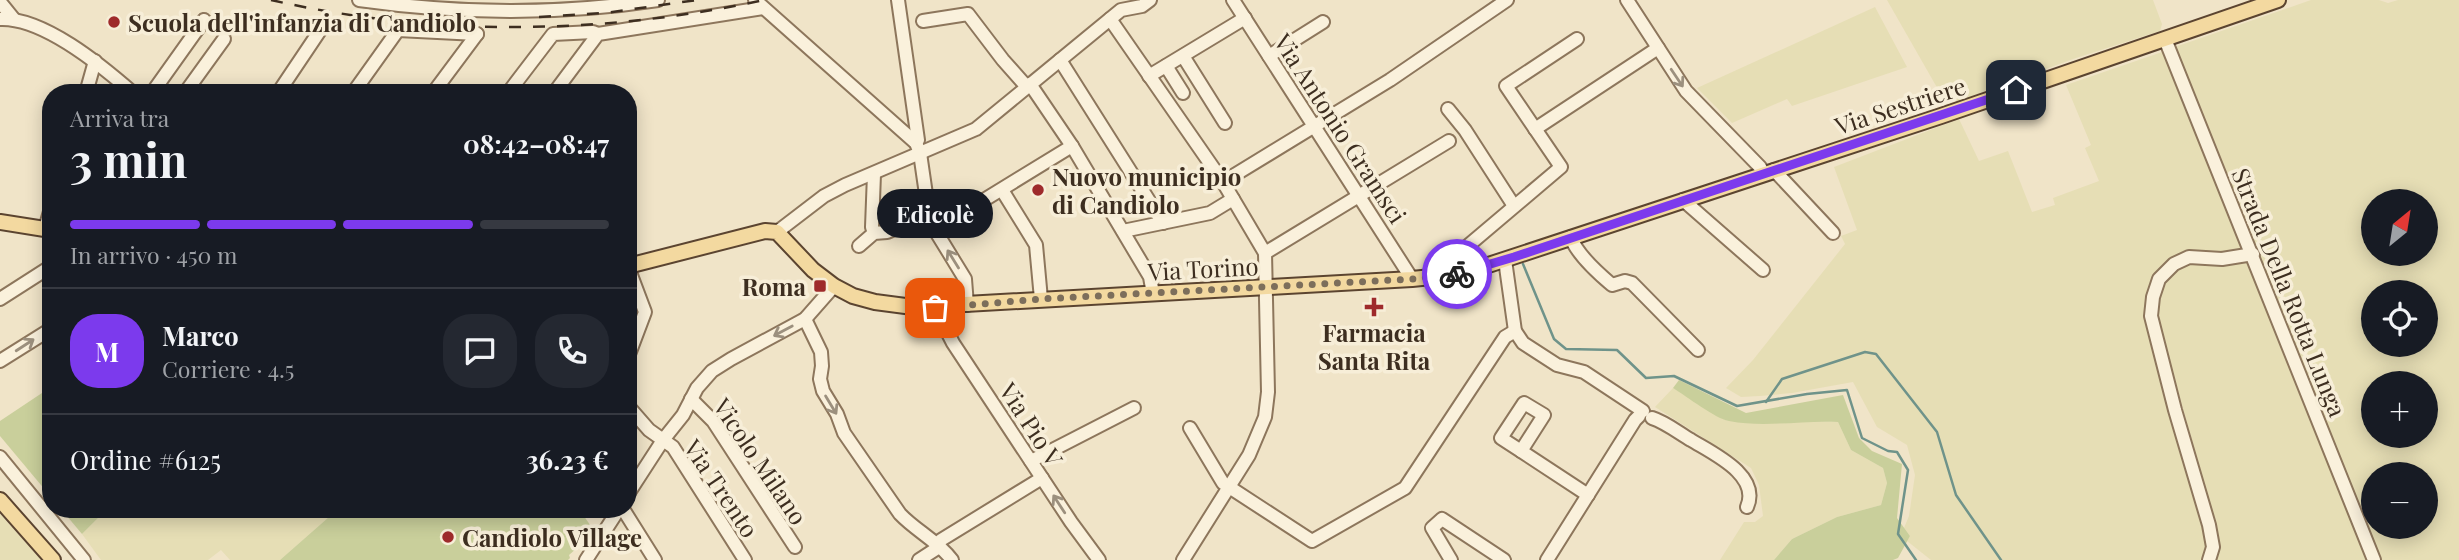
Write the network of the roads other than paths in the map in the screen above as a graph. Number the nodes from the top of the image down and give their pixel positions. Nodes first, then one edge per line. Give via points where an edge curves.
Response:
1 (359, 0) edge
2 (658, 0) edge
3 (898, 0) edge
4 (1150, 0) edge
5 (1233, 0) edge
6 (1507, 0) edge
7 (1627, 0) edge
8 (2278, 0) edge
9 (375, 1) edge
10 (0, 2) edge
11 (759, 4) edge
12 (465, 5) edge
13 (1245, 18) junction
14 (6, 19) edge
15 (1110, 19) junction
16 (204, 20) dead end
17 (923, 21) dead end
18 (325, 23) dead end
19 (1323, 23) dead end
20 (598, 34) junction
21 (224, 39) dead end
22 (1577, 39) dead end
23 (2165, 39) junction
24 (1658, 48) junction
25 (1183, 56) junction
26 (1269, 56) junction
27 (1060, 60) junction
28 (95, 61) junction
29 (1166, 66) junction
30 (1149, 76) junction
31 (89, 84) edge
32 (122, 84) edge
33 (159, 84) edge
34 (192, 84) edge
35 (284, 84) edge
36 (359, 84) edge
37 (440, 84) edge
38 (515, 84) edge
39 (561, 84) edge
40 (1029, 85) junction
41 (1183, 93) dead end
42 (1448, 109) dead end
43 (1225, 123) dead end
44 (1315, 127) junction
45 (1535, 129) junction
46 (1449, 141) dead end
47 (1072, 146) junction
48 (918, 148) junction
49 (1769, 171) junction
50 (874, 174) junction
51 (1223, 182) junction
52 (1005, 194) junction
53 (1360, 196) junction
54 (1233, 200) junction
55 (1683, 200) junction
56 (1514, 206) junction
57 (929, 215) junction
58 (0, 222) edge
59 (1163, 223) junction
60 (42, 228) edge
61 (935, 230) junction
62 (1123, 231) junction
63 (777, 232) junction
64 (874, 233) junction
65 (1833, 233) dead end
66 (1571, 237) junction
67 (859, 246) dead end
68 (1265, 253) junction
69 (2253, 254) junction
70 (1505, 260) junction
71 (637, 264) edge
72 (1763, 270) dead end
73 (42, 272) edge
74 (1431, 277) junction
75 (1412, 279) junction
76 (834, 286) junction
77 (1265, 288) junction
78 (637, 290) edge
79 (1153, 294) junction
80 (0, 299) edge
81 (1041, 299) junction
82 (967, 305) junction
83 (935, 308) junction
84 (805, 319) junction
85 (1515, 331) junction
86 (637, 333) edge
87 (42, 335) edge
88 (1698, 350) dead end
89 (0, 361) edge
90 (691, 399) junction
91 (1134, 408) dead end
92 (637, 416) edge
93 (1644, 417) junction
94 (1190, 428) dead end
95 (663, 440) junction
96 (1521, 451) dead end
97 (0, 457) edge
98 (1031, 461) junction
99 (1042, 478) junction
100 (637, 480) edge
101 (1229, 489) junction
102 (1588, 495) junction
103 (0, 500) edge
104 (1747, 507) dead end
105 (42, 508) edge
106 (50, 518) edge
107 (614, 518) edge
108 (627, 518) edge
109 (938, 545) junction
110 (795, 547) dead end
111 (586, 557) edge
112 (53, 560) edge
113 (84, 560) edge
114 (655, 560) edge
115 (745, 560) edge
116 (919, 560) edge
117 (952, 560) edge
118 (1099, 560) edge
119 (1183, 560) edge
120 (1451, 560) edge
121 (1504, 560) edge
122 (1547, 560) edge
123 (2209, 560) edge
124 (2374, 560) edge

1 - 9 street
2 - 12 street via 582,9
3 - 48 street
4 - 15 street
5 - 13 street, Via Antonio Gramsci
6 - 44 street
7 - 24 street
8 - 23 main road, Via Sestriere
9 - 12 street
10 - 14 street
11 - 20 street
11 - 48 street
13 - 25 street
13 - 26 street, Via Antonio Gramsci
14 - 28 street via 24,20
15 - 27 street
15 - 30 street
16 - 33 street
17 - 40 street via 968,14
18 - 35 street
19 - 26 street
20 - 38 street via 553,34
20 - 39 street
21 - 34 street
22 - 45 street via 1506,86
23 - 49 main road, Via Sestriere
23 - 69 street, Strada Della Rotta Lunga
24 - 45 street
24 -> 49 street via 1693,99
25 - 29 street
25 - 43 street
26 - 44 street, Via Antonio Gramsci
27 - 40 street
27 - 59 street
28 - 31 street
28 - 32 street
29 - 30 street
29 - 41 street
30 - 51 street
36 - 37 street via 398,30 477,34
40 - 47 street
40 - 48 street via 976,129
42 - 56 street
44 - 51 street
44 - 53 street, Via Antonio Gramsci
45 - 56 street via 1561,167
46 - 53 street
47 - 52 street
47 - 62 street
48 - 50 street
48 - 57 street
49 - 55 main road, Via Torino
49 - 65 street
50 - 63 street via 824,196
50 - 64 street
51 - 54 street
52 - 61 street
52 - 81 street via 1036,245
53 - 68 street
53 - 75 street, Via Antonio Gramsci
54 - 59 street via 1210,213
54 - 68 street
55 - 66 main road, Via Torino
55 - 72 street
56 - 74 street
57 - 61 street
57 - 64 street
58 - 60 main road
59 - 62 street
82 -> 61 street via 965,279
62 - 79 street via 1150,277
63 - 71 main road via 765,230
63 - 76 main road, Via Torino
64 - 67 street
66 - 70 main road, Via Torino
66 - 88 street via 1574,247 1597,272 1612,285 1632,283
68 - 77 street
69 - 123 street via 2222,259 2189,257 2159,279 2153,297 2151,316 2209,525 2213,547
69 - 124 street, Strada Della Rotta Lunga
70 - 74 main road, Via Torino via 1461,274
70 - 85 street
73 - 80 street
74 - 75 main road, Via Torino
75 - 77 main road, Via Torino
76 - 83 main road, Via Torino via 874,302
76 - 84 street
77 - 79 main road, Via Torino
77 - 101 street via 1265,417
78 - 86 street via 645,312
79 - 81 main road, Via Torino
81 - 82 main road, Via Torino
82 - 83 main road, Via Torino
83 - 98 street, Via Pio V
84 -> 90 street via 712,371
84 -> 109 street via 821,352 821,386 844,433 900,514
85 - 93 street via 1523,343 1551,361 1584,372
85 - 101 street via 1505,337 1405,488 1312,541
89 -> 87 street
90 - 95 street
90 - 110 street, Vicolo Milano via 713,421
91 - 98 street
92 - 95 street, Via Trento
93 - 102 street
93 - 104 street via 1735,469 1749,492
94 - 101 street
95 - 100 street
95 - 115 street, Via Trento via 673,447
96 - 102 street
97 - 105 street
98 - 99 street, Via Pio V
99 - 109 street
118 -> 99 street, Via Pio V
101 - 119 street
102 - 122 street
103 - 112 main road
106 - 113 street
107 - 111 street
108 - 114 street
109 - 116 street
109 - 117 street
120 - 121 street via 1432,528 1443,519

